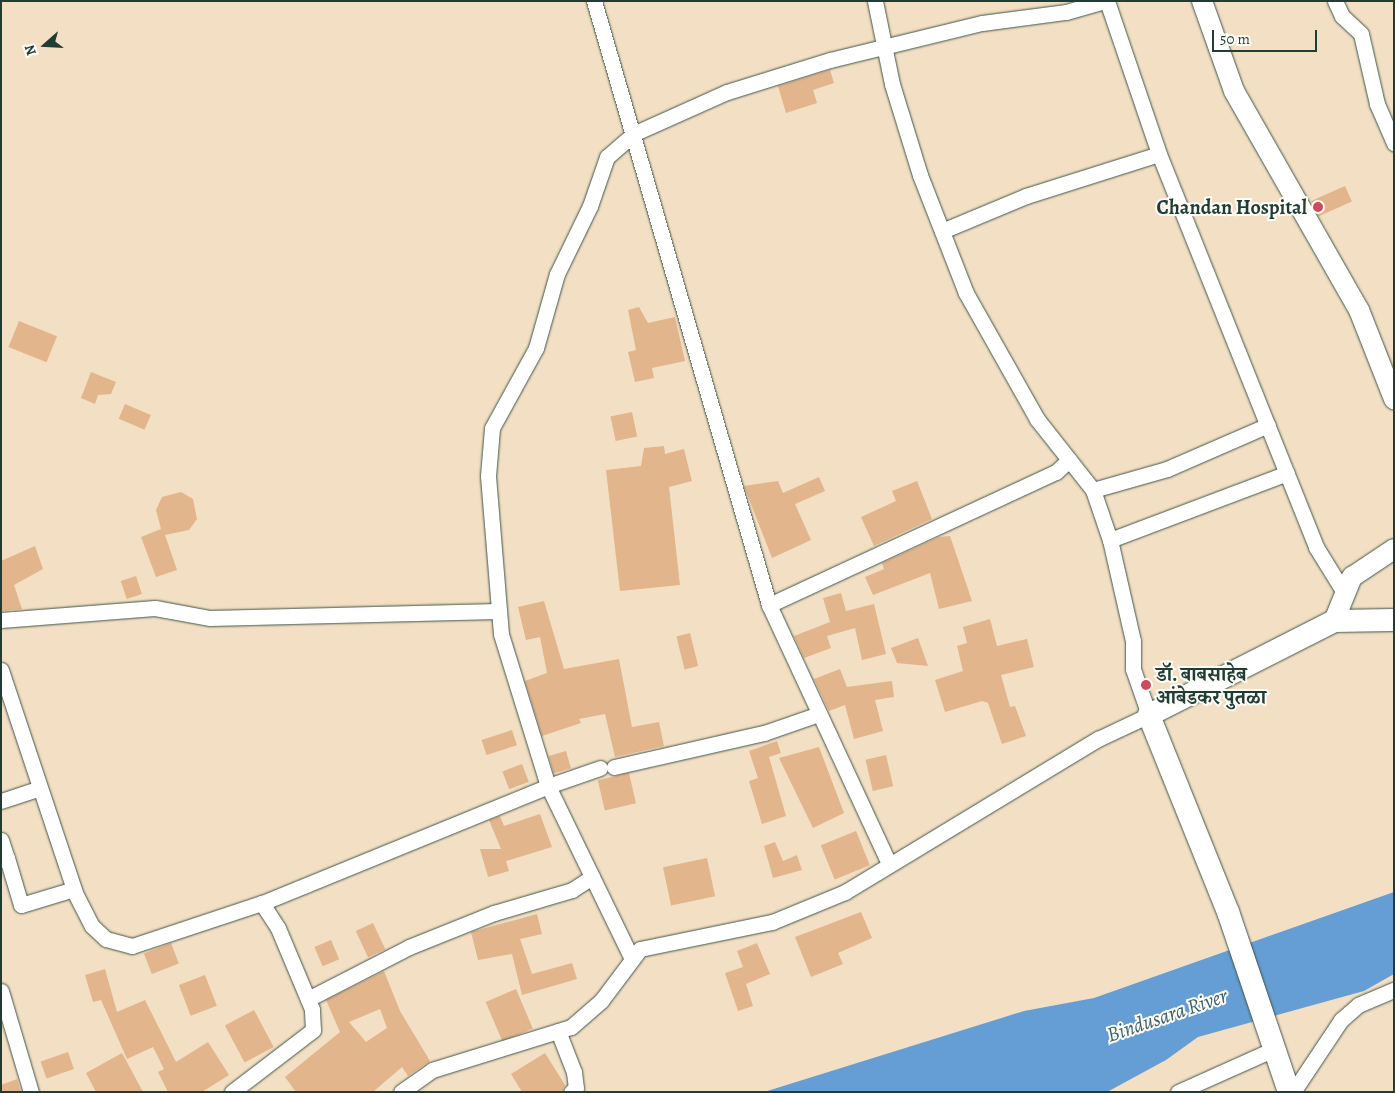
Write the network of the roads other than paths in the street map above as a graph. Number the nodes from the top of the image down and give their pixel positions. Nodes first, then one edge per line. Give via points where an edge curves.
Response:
1 (594, 1) edge
2 (875, 1) edge
3 (1106, 1) edge
4 (1202, 1) edge
5 (1335, 1) edge
6 (885, 48) junction
7 (633, 134) junction
8 (1394, 143) edge
9 (1160, 154) junction
10 (942, 231) junction
11 (1394, 399) edge
12 (1268, 425) junction
13 (1069, 460) junction
14 (1287, 473) junction
15 (1092, 490) junction
16 (1110, 540) junction
17 (1394, 549) edge
18 (1345, 594) junction
19 (769, 605) junction
20 (498, 611) junction
21 (1, 620) edge
22 (1394, 620) edge
23 (1334, 622) junction
24 (1, 670) edge
25 (819, 714) junction
26 (1149, 715) junction
27 (548, 786) junction
28 (40, 788) junction
29 (1, 801) edge
30 (1, 840) edge
31 (4, 859) edge
32 (889, 864) junction
33 (592, 877) junction
34 (74, 889) junction
35 (262, 903) junction
36 (632, 959) junction
37 (1394, 990) edge
38 (1, 991) edge
39 (308, 999) junction
40 (558, 1031) junction
41 (1274, 1049) junction
42 (237, 1090) edge
43 (31, 1092) edge
44 (401, 1092) edge
45 (571, 1092) edge
46 (1178, 1092) edge
47 (1291, 1092) edge

1 - 7 street
2 - 6 street
3 - 6 street via 1066,12 982,23
3 - 9 street
4 - 11 street via 1234,91 1359,310
5 - 8 street via 1342,16 1360,34 1377,104
6 - 7 street via 727,92
6 - 10 street via 920,175
7 - 19 street
7 - 20 street via 607,157 590,206 557,274 536,348 492,428 488,476
9 - 10 street via 1026,196
9 - 12 street
10 - 13 street via 966,293 1037,419
12 - 14 street
12 - 15 street via 1167,469
13 - 15 street
13 - 19 street via 1056,472
14 - 16 street
14 - 18 street via 1316,547
15 - 16 street
16 - 26 street via 1133,641 1133,669
17 - 18 street via 1352,577
18 - 23 street
19 - 25 street
20 - 21 street via 210,618 155,608
20 - 27 street
22 - 23 main road
23 - 26 main road
24 - 28 street
25 - 27 street via 764,733 607,767
25 - 32 street
26 - 32 street via 1098,739
26 - 41 main road via 1228,912
27 - 33 street
27 - 35 street
28 - 29 street
28 - 34 street
30 - 31 street
31 - 34 street via 21,905
32 - 36 street via 845,892 772,922 648,947
33 - 36 street
33 - 39 street via 572,890 494,913 409,947
34 - 35 street via 92,926 106,939 132,946
35 - 39 street via 278,928
36 - 40 street via 602,1001 571,1027
37 - 47 street via 1358,1006 1341,1020
38 - 43 street
39 - 42 street via 313,1030
40 - 44 street via 432,1070
40 - 45 street via 574,1072 576,1088
41 - 46 street
41 - 47 main road

